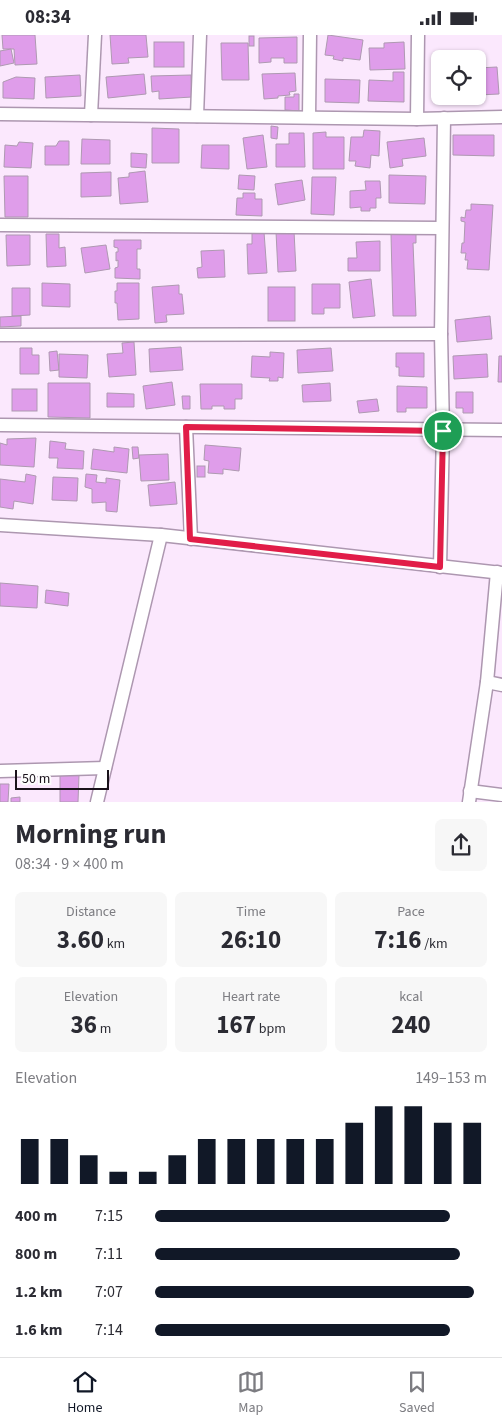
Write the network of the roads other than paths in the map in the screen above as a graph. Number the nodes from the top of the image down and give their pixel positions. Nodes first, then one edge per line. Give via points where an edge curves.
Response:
1 (96, 35) edge
2 (200, 35) edge
3 (310, 35) edge
4 (418, 35) edge
5 (0, 114) edge
6 (91, 115) junction
7 (198, 117) junction
8 (309, 117) junction
9 (502, 117) edge
10 (444, 118) junction
11 (417, 119) junction
12 (0, 225) edge
13 (441, 228) junction
14 (440, 334) junction
15 (0, 335) edge
16 (0, 425) edge
17 (186, 427) junction
18 (502, 430) edge
19 (443, 431) junction
20 (0, 525) edge
21 (161, 535) junction
22 (190, 539) junction
23 (440, 567) junction
24 (500, 573) edge
25 (487, 682) junction
26 (502, 685) edge
27 (104, 768) junction
28 (0, 771) edge
29 (502, 795) edge
30 (470, 797) edge
31 (97, 802) edge

1 - 6 street
2 - 7 street
3 - 8 street
4 - 11 street
5 - 6 street
6 - 7 street
7 - 8 street
8 - 11 street
9 - 10 street
10 - 11 street
10 - 13 street
12 - 13 street
13 - 14 street
14 - 15 street
14 - 19 street
16 - 17 street
17 - 19 street
17 - 22 street
18 - 19 street
19 - 23 street
20 - 21 street
21 - 22 street
21 - 27 street
22 - 23 street
23 - 24 street
24 - 25 street
25 - 26 street
25 - 30 street
27 - 28 street
27 - 31 street
29 - 30 street

